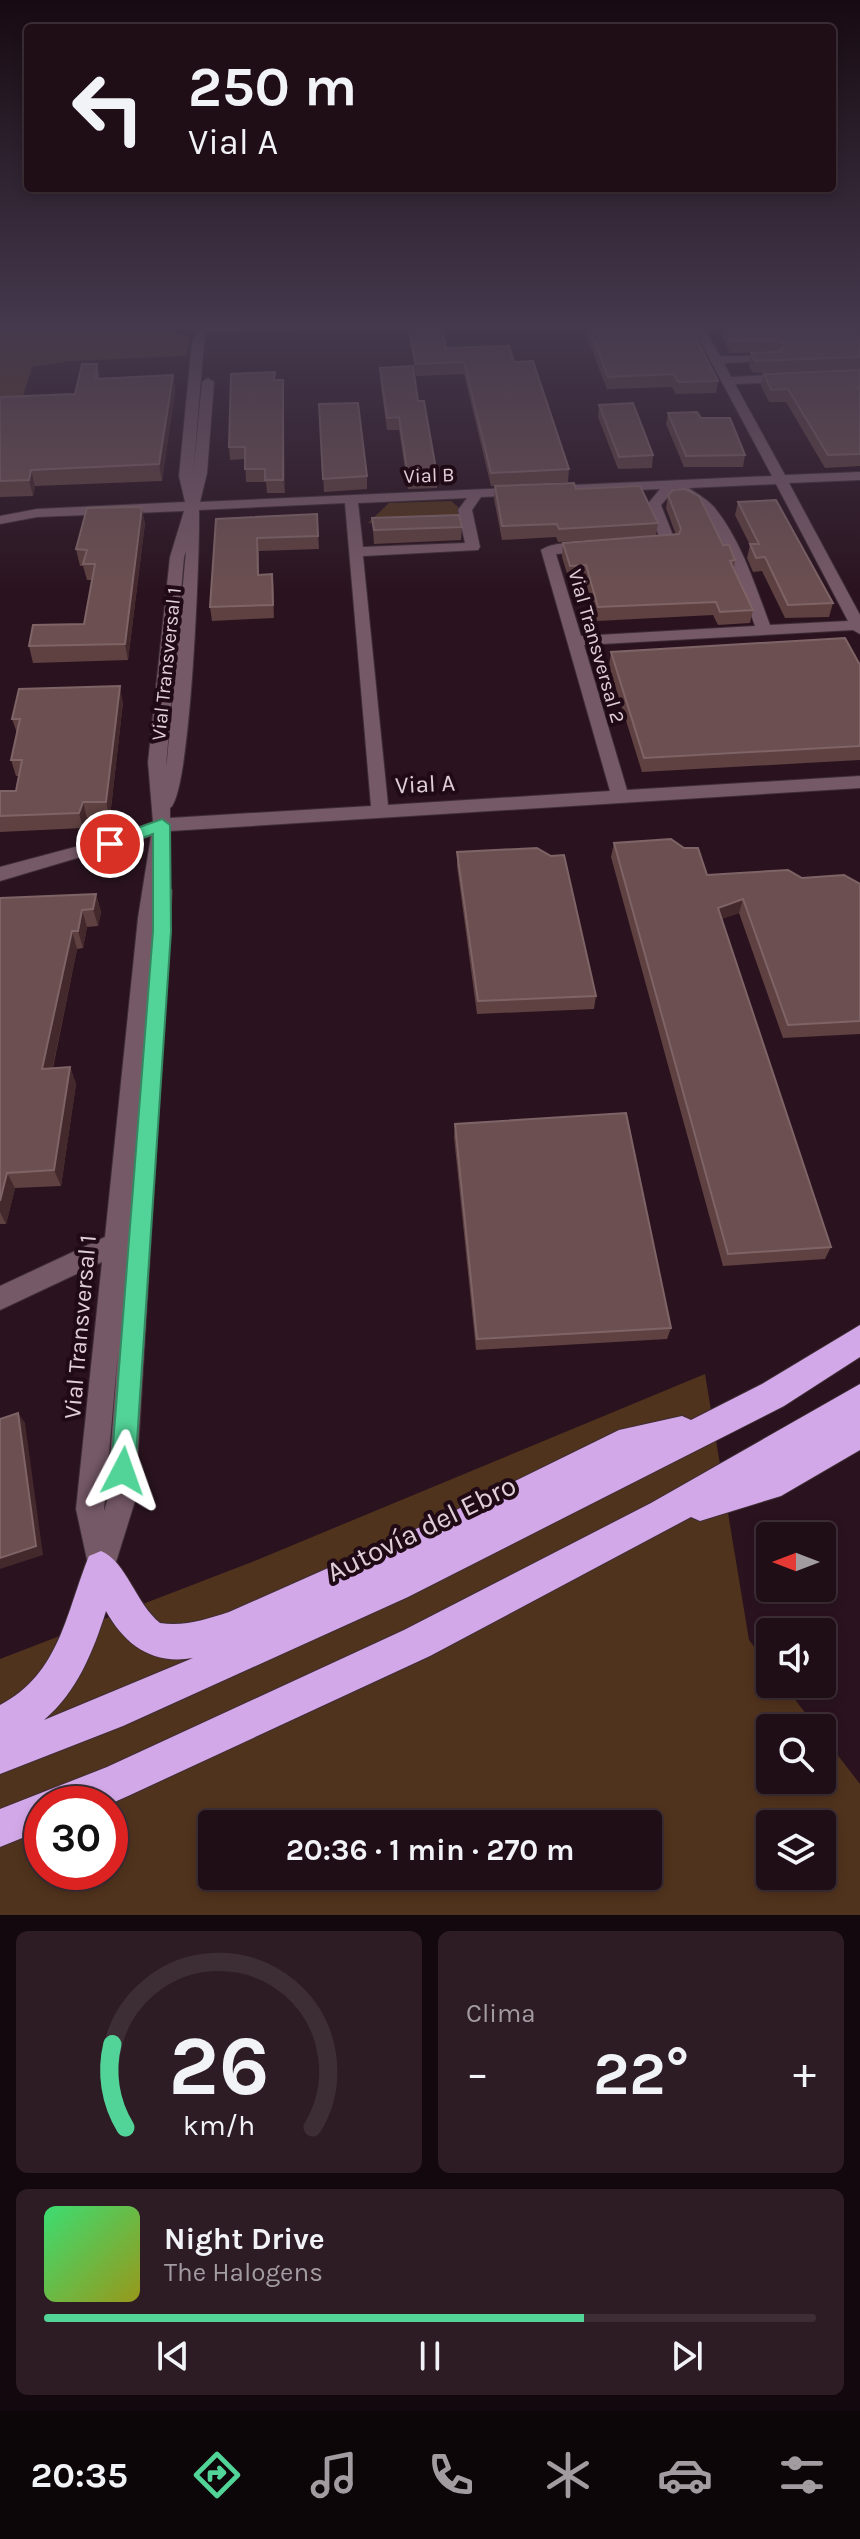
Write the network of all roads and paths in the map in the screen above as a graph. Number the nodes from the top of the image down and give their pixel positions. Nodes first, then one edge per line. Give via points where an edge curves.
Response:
1 (205, 413) edge
2 (744, 413) edge
3 (860, 476) edge
4 (778, 479) junction
5 (676, 484) junction
6 (477, 493) junction
7 (446, 494) junction
8 (351, 499) junction
9 (192, 505) junction
10 (466, 515) junction
11 (0, 520) edge
12 (451, 521) edge
13 (639, 545) edge
14 (608, 546) edge
15 (356, 552) junction
16 (859, 627) edge
17 (764, 631) junction
18 (575, 641) junction
19 (860, 782) edge
20 (620, 796) junction
21 (380, 811) junction
22 (162, 825) junction
23 (0, 874) edge
24 (141, 1231) junction
25 (113, 1245) junction
26 (0, 1298) edge
27 (860, 1340) edge
28 (860, 1400) edge
29 (709, 1428) junction
30 (860, 1432) edge
31 (663, 1515) junction
32 (101, 1568) junction
33 (0, 1725) edge
34 (0, 1755) edge
35 (107, 1786) edge
36 (24, 1818) edge
37 (0, 1828) edge

1 - 9 street, Vial Transversal 1
2 - 4 street
3 - 4 street, Vial B
4 - 5 street, Vial B
4 - 16 street
5 - 6 street, Vial B
5 - 13 street via 654,505 669,543
5 - 17 street via 701,500 716,521 739,561
6 - 7 street, Vial B
6 - 10 street
7 - 8 street, Vial B
7 - 10 street
8 - 9 street, Vial B
8 - 15 street
9 - 11 street, Vial B via 37,513
9 - 22 street, Vial Transversal 1 via 193,555 176,760
10 - 12 street
10 - 15 street via 473,547
14 - 18 street, Vial Transversal 2 via 548,550
15 - 21 street
16 - 17 street
17 - 18 street
18 - 20 street, Vial Transversal 2
19 - 20 street, Vial A
20 - 21 street, Vial A
21 - 22 street, Vial A
22 - 23 street, Vial A
22 - 24 street, Vial Transversal 1 via 162,931
22 - 25 street, Vial Transversal 1
24 - 25 street
24 - 32 street, Vial Transversal 1 via 121,1501
25 - 26 street
25 - 32 street, Vial Transversal 1 via 90,1509
27 - 29 highway, Autovía del Ebro
28 - 31 highway
29 - 32 highway via 630,1441 446,1533 200,1640 167,1644 144,1636 128,1619
29 - 34 highway, Autovía del Ebro via 396,1585 110,1713
30 - 31 highway via 769,1484
31 - 35 highway via 417,1643
32 - 33 highway via 77,1647 49,1694
36 - 37 highway

